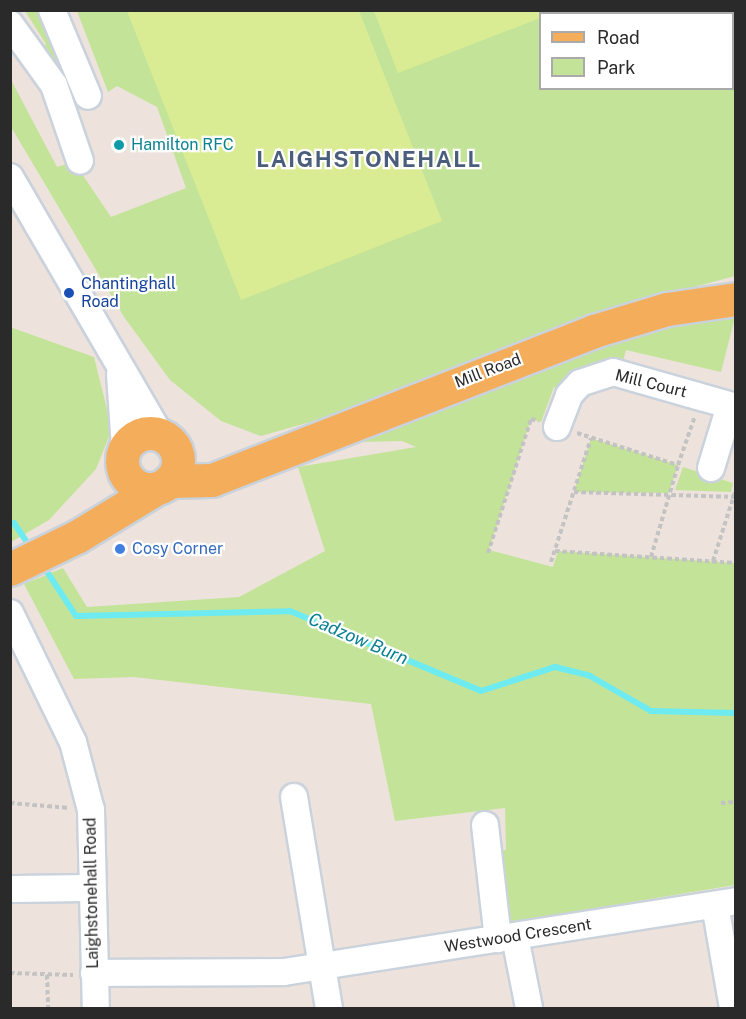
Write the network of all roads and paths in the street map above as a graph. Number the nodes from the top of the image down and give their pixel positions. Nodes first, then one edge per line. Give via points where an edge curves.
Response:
1 (52, 10) edge
2 (10, 24) edge
3 (88, 96) dead end
4 (80, 160) dead end
5 (10, 177) edge
6 (735, 299) edge
7 (120, 368) junction
8 (701, 397) junction
9 (733, 406) edge
10 (557, 427) junction
11 (164, 438) junction
12 (591, 438) junction
13 (125, 460) junction
14 (248, 465) junction
15 (678, 465) junction
16 (711, 468) dead end
17 (163, 484) junction
18 (735, 489) edge
19 (574, 492) junction
20 (669, 494) junction
21 (734, 497) edge
22 (78, 536) junction
23 (555, 551) junction
24 (488, 553) dead end
25 (651, 557) junction
26 (28, 561) edge
27 (713, 561) junction
28 (551, 562) dead end
29 (735, 563) edge
30 (10, 614) edge
31 (294, 797) dead end
32 (735, 802) edge
33 (10, 803) edge
34 (721, 803) dead end
35 (91, 810) junction
36 (485, 825) dead end
37 (90, 888) junction
38 (10, 889) edge
39 (725, 903) edge
40 (507, 938) junction
41 (321, 966) junction
42 (10, 973) edge
43 (94, 974) junction
44 (47, 975) junction
45 (48, 1008) edge
46 (96, 1008) edge
47 (329, 1008) edge
48 (529, 1008) edge
49 (733, 1008) edge

1 - 3 street
2 - 4 street via 54,85
5 - 7 street
6 - 14 main road, Mill Road via 667,309 594,331
7 - 11 street
7 - 13 street
8 - 9 street, Mill Court
8 - 10 street, Mill Court via 614,372 580,383 569,395
8 - 15 path
9 - 16 street
10 - 12 path
10 - 24 path via 531,419
11 - 13 main road via 140,435
11 - 14 main road, Mill Road via 222,463
11 - 17 main road via 177,456 175,474
12 - 15 path
12 - 19 path
13 - 17 main road via 132,482 143,488
13 - 22 main road via 105,509
14 - 17 main road, Mill Road via 212,480
15 - 20 path
17 - 22 main road
18 - 21 path
19 - 20 path
19 - 23 path
20 - 21 path
20 - 25 path
21 - 27 path
22 - 26 main road
23 - 25 path
23 - 28 path
25 - 27 path
27 - 29 path
30 - 35 street, Laighstonehall Road via 73,742
31 - 41 street
32 - 34 path
33 - 35 path
35 - 37 street, Laighstonehall Road
36 - 40 street
37 - 38 street
37 - 43 street, Laighstonehall Road
39 - 40 street, Westwood Crescent
39 - 49 street, Westwood Crescent
40 - 41 street, Westwood Crescent
40 - 48 street
41 - 43 street, Westwood Crescent via 240,974
41 - 47 street
42 - 44 path
43 - 44 path
43 - 46 street, Laighstonehall Road
44 - 45 path

